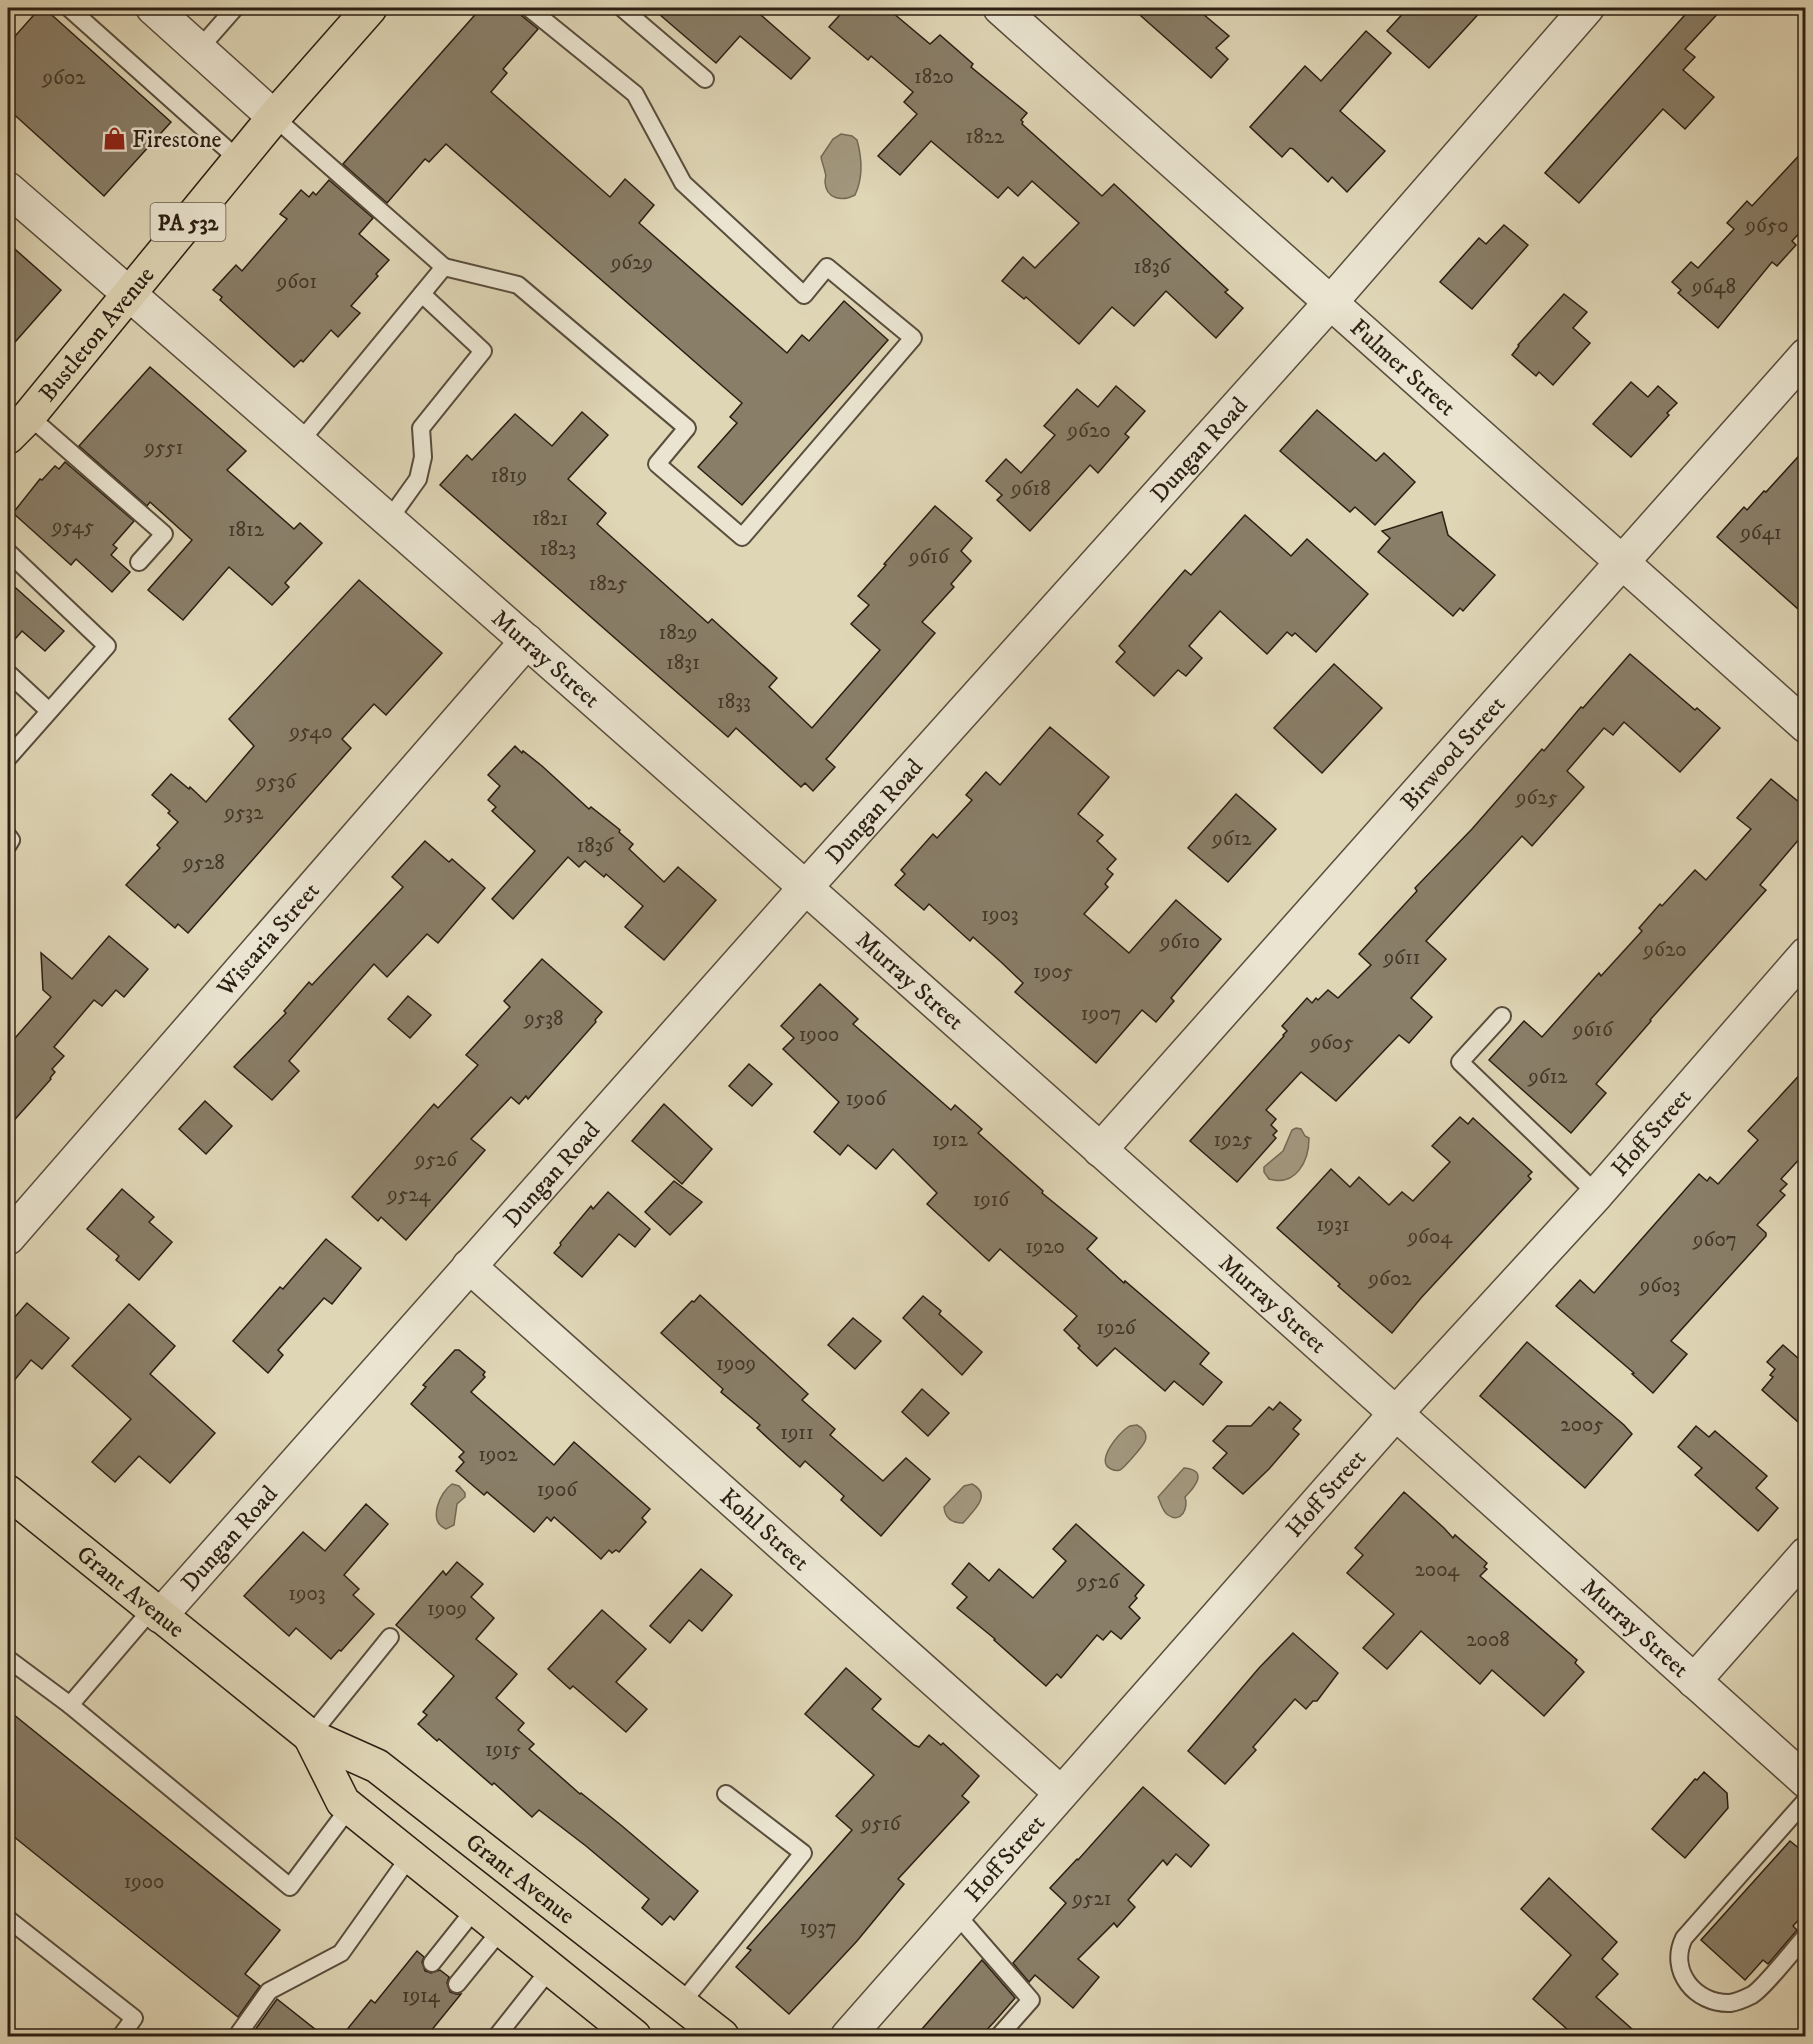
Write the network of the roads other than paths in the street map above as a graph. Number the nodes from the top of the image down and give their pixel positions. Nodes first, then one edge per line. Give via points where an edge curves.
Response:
1 (69, 8) edge
2 (153, 8) edge
3 (235, 8) edge
4 (370, 8) edge
5 (529, 8) edge
6 (622, 8) edge
7 (1587, 8) edge
8 (1006, 9) edge
9 (199, 49) junction
10 (705, 79) dead end
11 (274, 117) junction
12 (239, 160) junction
13 (8, 189) edge
14 (444, 267) junction
15 (129, 294) junction
16 (422, 294) junction
17 (1331, 302) junction
18 (1806, 355) edge
19 (18, 427) edge
20 (299, 443) junction
21 (388, 521) junction
22 (8, 552) edge
23 (1623, 561) junction
24 (139, 562) dead end
25 (527, 641) junction
26 (8, 673) edge
27 (49, 711) junction
28 (1806, 726) edge
29 (8, 758) edge
30 (8, 836) edge
31 (8, 845) edge
32 (805, 888) junction
33 (1806, 954) edge
34 (1502, 1016) dead end
35 (1100, 1150) junction
36 (1597, 1194) junction
37 (8, 1238) edge
38 (469, 1266) junction
39 (1396, 1413) junction
40 (8, 1492) edge
41 (1806, 1554) edge
42 (156, 1612) junction
43 (390, 1637) dead end
44 (8, 1659) edge
45 (1694, 1681) junction
46 (70, 1705) junction
47 (310, 1736) junction
48 (1806, 1781) edge
49 (1061, 1793) junction
50 (726, 1794) dead end
51 (1806, 1800) edge
52 (349, 1808) junction
53 (410, 1856) junction
54 (475, 1909) junction
55 (957, 1915) junction
56 (8, 1919) edge
57 (501, 1930) junction
58 (1806, 1936) edge
59 (432, 1963) dead end
60 (550, 1969) junction
61 (457, 1984) dead end
62 (680, 2005) junction
63 (121, 2037) edge
64 (237, 2037) edge
65 (497, 2037) edge
66 (634, 2037) edge
67 (722, 2037) edge
68 (848, 2037) edge
69 (999, 2037) edge

1 - 12 lane
2 - 9 street
3 - 9 lane
4 - 11 main road, Bustleton Avenue / PA 532
5 - 14 lane via 635,94 683,183 804,295 827,267 913,338 742,537 657,465 687,428 518,285
6 - 10 lane
7 - 17 street, Dungan Road
8 - 17 street, Fulmer Street
9 - 11 street
11 - 12 main road, Bustleton Avenue / PA 532
11 - 14 lane
12 - 15 main road, Bustleton Avenue / PA 532
13 - 15 street, Murray Street
14 - 16 lane
15 - 19 main road, Bustleton Avenue / PA 532
15 - 20 street, Murray Street
16 - 20 lane
16 - 21 lane via 483,351 421,428 423,457 418,479
17 - 23 street, Fulmer Street
17 - 32 street, Dungan Road
18 - 23 street, Birwood Street
19 - 24 lane via 164,534
20 - 21 street, Murray Street
21 - 25 street, Murray Street
22 - 27 lane via 106,646
23 - 28 street, Fulmer Street
23 - 35 street, Birwood Street
25 - 32 street, Murray Street
25 - 37 street, Wistaria Street
26 - 27 lane
27 - 29 lane
30 - 31 lane
32 - 35 street, Murray Street
32 - 38 street, Dungan Road
33 - 36 street, Hoff Street
34 - 36 lane via 1460,1062
35 - 39 street, Murray Street
36 - 39 street, Hoff Street
38 - 42 street, Dungan Road
38 - 49 street, Kohl Street
39 - 45 street, Murray Street
39 - 49 street, Hoff Street
40 - 42 main road, Grant Avenue
41 - 45 street
42 - 46 lane
42 - 47 main road, Grant Avenue
43 - 47 lane
44 - 46 lane
45 - 48 street, Murray Street
46 - 52 lane via 290,1887
47 - 52 main road, Grant Avenue
47 - 62 main road, Grant Avenue via 377,1766
49 - 55 street, Hoff Street
50 - 62 lane via 803,1853
51 - 58 lane via 1684,1938 1680,1946 1682,1976 1702,1997 1732,2003 1755,1993
52 - 53 main road, Grant Avenue
53 - 54 main road, Grant Avenue
53 - 64 lane via 341,1953 269,1991
54 - 57 main road, Grant Avenue
54 - 59 lane
55 - 68 street, Hoff Street
55 - 69 lane via 1031,2000
56 - 63 lane via 134,2018
57 - 60 main road, Grant Avenue
57 - 61 lane
60 - 65 lane
60 - 66 main road, Grant Avenue
62 - 67 main road, Grant Avenue

